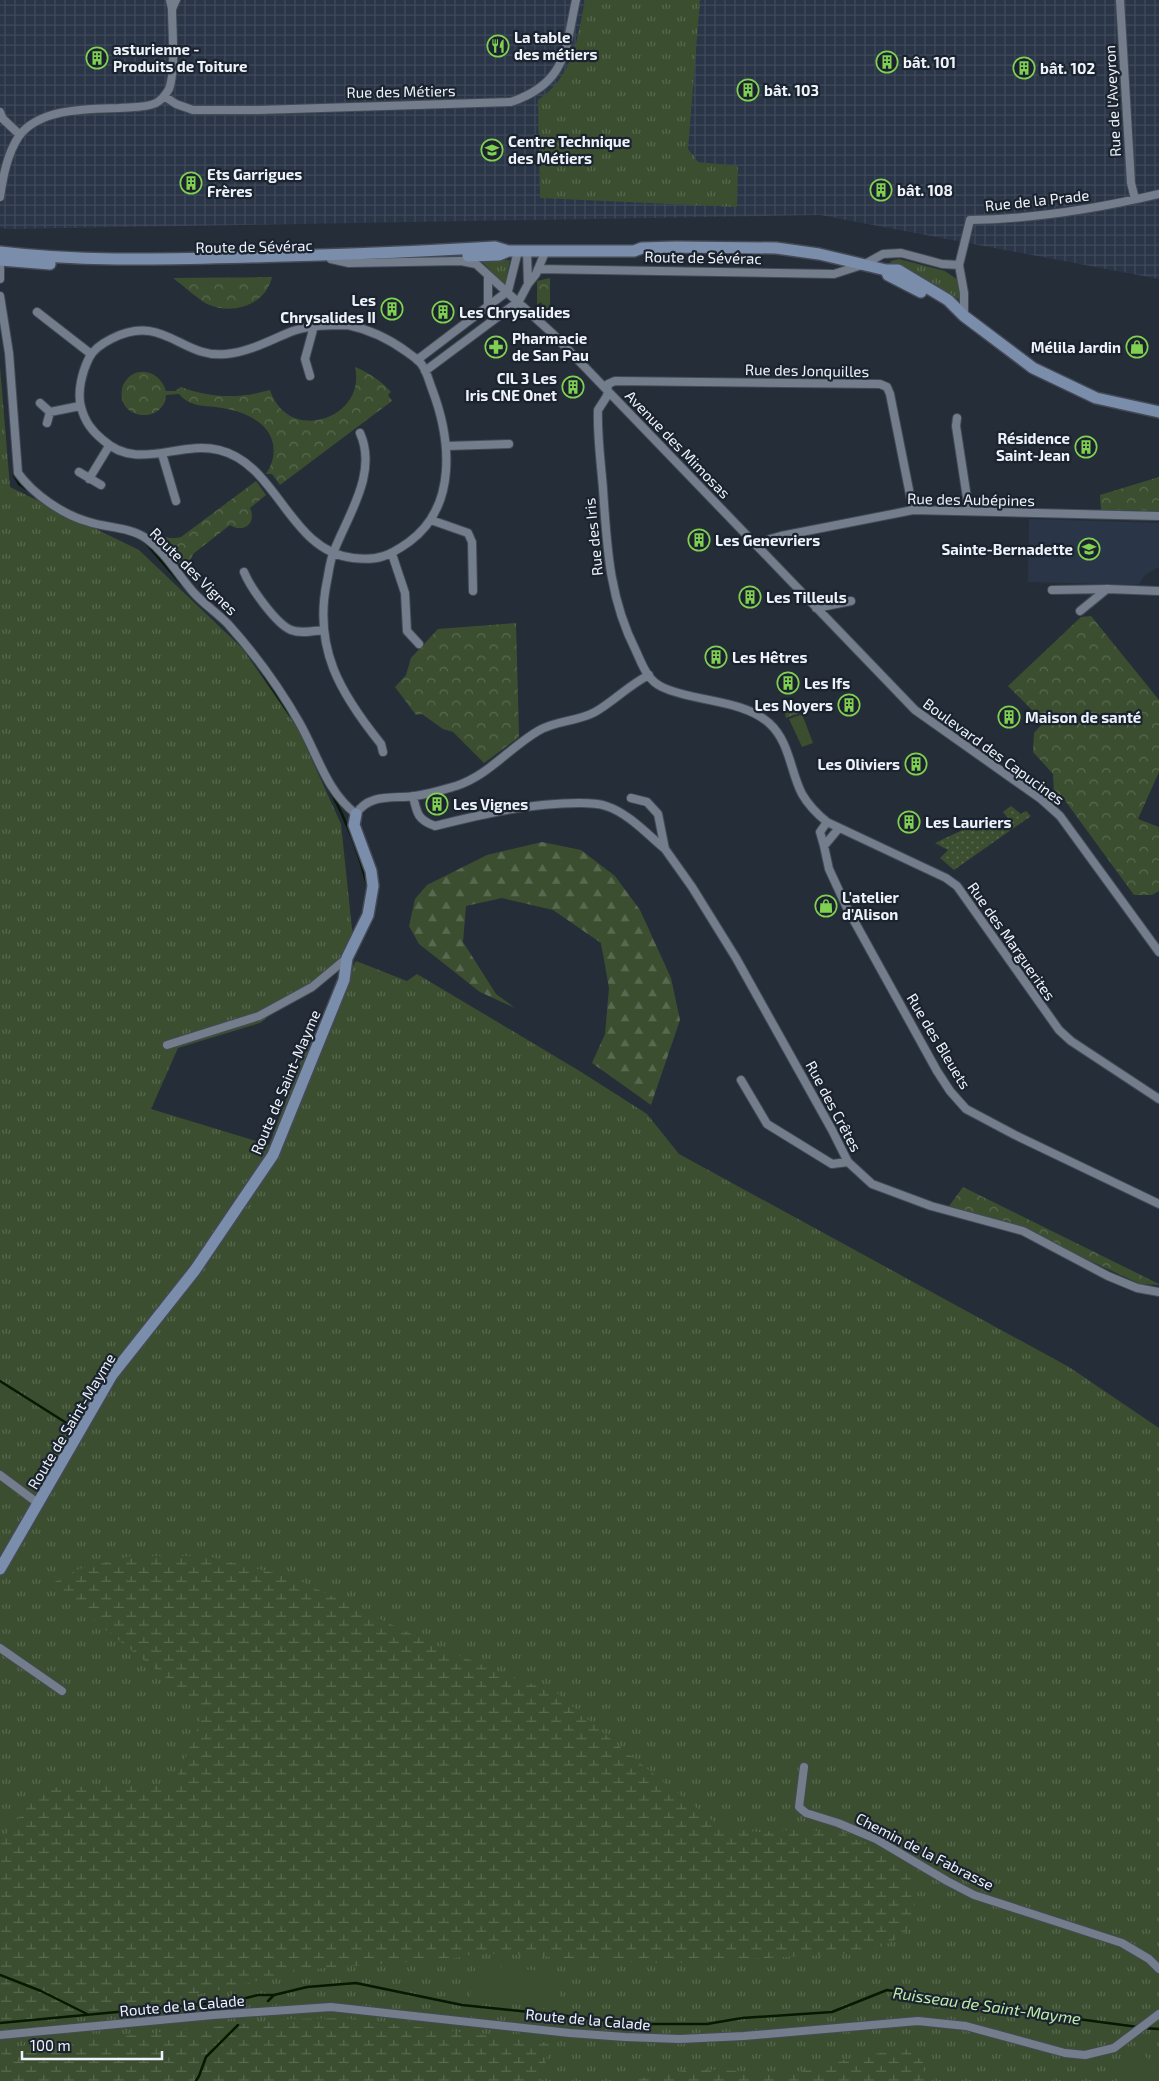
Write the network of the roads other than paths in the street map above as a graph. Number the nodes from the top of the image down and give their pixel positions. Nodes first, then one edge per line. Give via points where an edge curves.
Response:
1 (170, 0) edge
2 (176, 0) edge
3 (576, 0) edge
4 (1120, 0) edge
5 (172, 9) junction
6 (164, 96) junction
7 (0, 112) edge
8 (20, 135) junction
9 (1159, 194) edge
10 (0, 197) edge
11 (1135, 200) junction
12 (546, 250) junction
13 (517, 251) junction
14 (0, 252) edge
15 (50, 257) junction
16 (0, 259) edge
17 (331, 259) junction
18 (865, 264) junction
19 (0, 265) edge
20 (959, 265) junction
21 (538, 269) junction
22 (488, 275) junction
23 (0, 279) edge
24 (528, 284) junction
25 (508, 291) junction
26 (0, 296) edge
27 (519, 301) junction
28 (488, 305) junction
29 (37, 312) dead end
30 (964, 316) junction
31 (314, 326) junction
32 (91, 354) junction
33 (417, 360) junction
34 (425, 370) junction
35 (310, 376) dead end
36 (608, 391) junction
37 (40, 404) dead end
38 (80, 406) junction
39 (1158, 411) edge
40 (50, 412) junction
41 (957, 418) dead end
42 (47, 423) dead end
43 (360, 433) dead end
44 (509, 444) dead end
45 (109, 446) junction
46 (447, 446) junction
47 (162, 454) junction
48 (79, 472) dead end
49 (89, 479) junction
50 (101, 485) dead end
51 (176, 501) dead end
52 (913, 510) junction
53 (969, 511) junction
54 (1159, 516) edge
55 (431, 520) junction
56 (758, 547) junction
57 (333, 553) junction
58 (392, 554) junction
59 (244, 572) dead end
60 (1108, 589) junction
61 (1052, 590) dead end
62 (473, 591) dead end
63 (1159, 591) edge
64 (851, 601) dead end
65 (816, 608) junction
66 (1080, 611) dead end
67 (323, 630) junction
68 (419, 644) dead end
69 (649, 675) junction
70 (383, 752) dead end
71 (413, 796) junction
72 (632, 798) dead end
73 (356, 814) junction
74 (827, 822) junction
75 (839, 828) junction
76 (824, 846) junction
77 (664, 849) junction
78 (1159, 952) edge
79 (346, 958) junction
80 (168, 1045) dead end
81 (741, 1080) dead end
82 (1159, 1100) edge
83 (848, 1162) junction
84 (1159, 1204) edge
85 (1159, 1292) edge
86 (0, 1475) edge
87 (39, 1504) junction
88 (0, 1569) edge
89 (0, 1648) edge
90 (62, 1691) dead end
91 (804, 1767) dead end
92 (1159, 1969) edge
93 (1159, 2014) edge
94 (0, 2035) edge

1 - 5 street
2 - 5 street
3 - 6 street, Rue des Métiers via 557,70 530,96 511,102 193,110
4 - 11 street, Rue de l'Aveyron via 1131,183
5 - 6 street via 172,74
6 - 8 street via 155,103 140,107 99,108 52,116
7 - 8 street
8 - 10 street via 11,150
9 - 11 street, Rue de la Prade
11 - 20 street, Rue de la Prade via 1101,208 970,220
12 - 13 main road, Route de Sévérac
12 - 18 main road, Route de Sévérac via 775,255 785,250
12 - 21 street
13 - 15 main road, Route de Sévérac via 495,247 154,260
13 - 17 main road, Route de Sévérac via 499,255
13 - 24 street
13 - 25 street
14 - 15 main road, Route de Sévérac
15 - 16 main road
16 - 17 main road, Route de Sévérac via 78,265
17 - 22 street, Avenue des Mimosas via 349,263 461,261 476,264
18 - 20 street via 883,254 901,254
18 - 21 street, Route de Sévérac via 834,274
18 - 30 main road, Route de Sévérac via 898,270 948,300
19 - 23 street
20 - 30 street
21 - 24 street
22 - 25 street, Avenue des Mimosas
22 - 28 street
24 - 27 street
25 - 27 street, Avenue des Mimosas
25 - 28 street
26 - 73 street, Route des Vignes via 10,353 18,473 26,484 69,514 146,538 176,568 194,593 227,623 257,659 299,722 335,794
27 - 34 street
27 - 36 street, Avenue des Mimosas
28 - 33 street
29 - 32 street
30 - 39 main road, Route de Sévérac via 1033,368 1067,385 1096,398
31 - 32 street via 225,355 202,352 162,333 142,330 119,335
31 - 33 street via 348,325 368,329 389,339
31 - 35 street via 305,359
32 - 38 street via 84,370
33 - 34 street
34 - 46 street via 437,401
36 - 52 street, Rue des Jonquilles via 608,384 615,381 880,384 887,387 890,394
36 - 56 street, Avenue des Mimosas
36 - 69 street, Rue des Iris via 598,410 598,419 608,563 614,596
37 - 40 street
38 - 40 street
38 - 45 street via 90,428
40 - 42 street
41 - 53 street
43 - 57 street via 365,444 363,484
44 - 46 street
45 - 47 street via 140,456
45 - 49 street
46 - 55 street via 442,498
47 - 51 street
47 - 57 street via 178,449 209,448 231,454 248,464 316,543
48 - 49 street
49 - 50 street
52 - 53 street, Rue des Aubépines
52 - 56 street, Rue des Aubépines via 781,536
53 - 54 street, Rue des Aubépines
55 - 58 street
55 - 62 street via 468,532 472,542
56 - 65 street, Avenue des Mimosas
57 - 58 street via 374,559
57 - 67 street via 324,594
58 - 68 street via 405,593 407,632
59 - 67 street via 249,584 290,630
60 - 61 street
60 - 63 street
60 - 66 street
64 - 65 street
65 - 78 street, Boulevard des Capucines via 914,710 1041,799 1060,816
67 - 70 street via 330,662 346,696 381,744
69 - 71 street via 593,713 552,723 536,732 468,782
69 - 74 street via 662,687 761,716 785,746 802,794 813,811
71 - 73 street via 376,799 360,807
71 - 77 street, Rue des Crêtes via 418,815 435,826 554,803 608,806
72 - 77 street, Rue des Crêtes via 647,802 658,814
73 - 79 main road, Route de Saint-Mayme via 354,825 373,886 368,915
74 - 75 street, Rue des Marguerites
74 - 76 street, Rue des Bleuets via 820,832
75 - 76 street
75 - 82 street, Rue des Marguerites via 957,886 1059,1030
76 - 84 street, Rue des Bleuets via 829,869 847,908 937,1071 966,1109
77 - 83 street, Rue des Crêtes via 736,958
79 - 80 street via 312,987 259,1016
79 - 87 main road, Route de Saint-Mayme via 344,980 273,1155 195,1270 112,1375
81 - 83 street via 767,1124 832,1164
83 - 85 street, Rue des Crêtes via 872,1184 931,1206 1023,1231 1108,1276 1137,1288
86 - 87 street
87 - 88 main road, Route de Saint-Mayme
89 - 90 street
91 - 92 street, Chemin de la Fabrasse via 798,1801 806,1813 876,1838 974,1895 1122,1943
93 - 94 street, Route de la Calade via 1114,2048 1085,2055 1065,2053 966,2026 918,2021 680,2039 579,2034 331,2007

